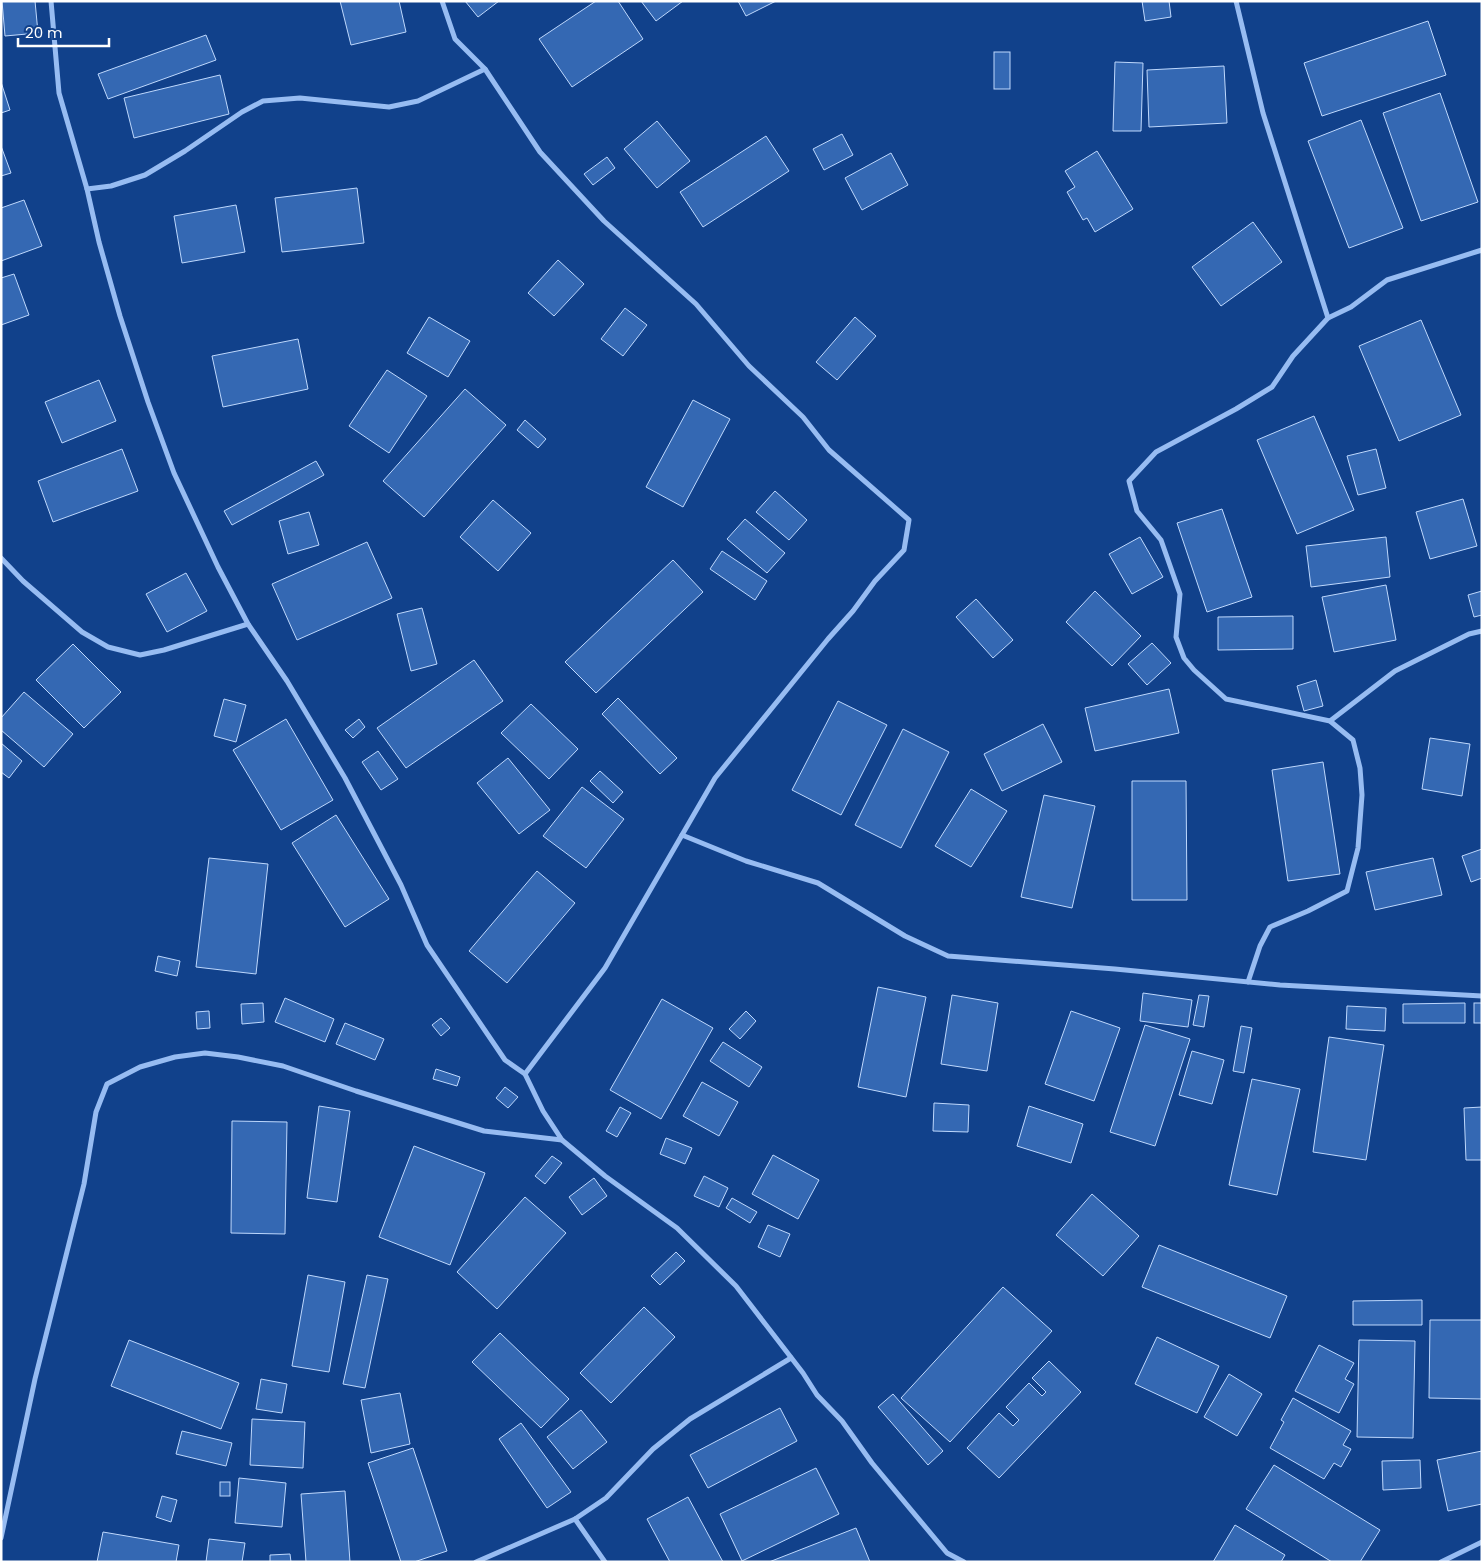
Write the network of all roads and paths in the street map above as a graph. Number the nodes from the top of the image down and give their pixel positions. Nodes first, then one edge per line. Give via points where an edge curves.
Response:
1 (51, 1) edge
2 (442, 1) edge
3 (1236, 1) edge
4 (486, 69) junction
5 (87, 189) junction
6 (1482, 250) edge
7 (1328, 318) junction
8 (1, 558) edge
9 (248, 624) junction
10 (1482, 631) edge
11 (1330, 721) junction
12 (682, 835) junction
13 (1248, 982) junction
14 (1482, 996) edge
15 (525, 1074) junction
16 (562, 1140) junction
17 (791, 1358) junction
18 (575, 1518) junction
19 (1, 1538) edge
20 (1482, 1542) edge
21 (476, 1562) edge
22 (605, 1562) edge
23 (964, 1562) edge
24 (1441, 1562) edge

1 - 5 street via 59,93
2 - 4 street via 455,39
3 - 7 street via 1263,113
4 - 5 street via 418,101 389,107 300,98 263,101 145,175 111,186
4 - 12 street via 540,152 604,221 696,304 749,366 804,417 829,450 909,520 904,550 874,581 853,611 715,778
5 - 9 street via 120,316 174,473
6 - 7 street via 1387,280 1351,307
7 - 11 street via 1293,356 1272,387 1156,452 1129,481 1137,511 1161,540 1180,594 1176,637 1184,658 1226,700
8 - 9 street via 82,632 108,647 140,655
9 - 15 street via 346,778 401,885 427,945 505,1060
10 - 11 street via 1395,670
11 - 13 street via 1353,740 1360,768 1362,795 1358,848 1347,891 1270,927
12 - 13 street via 746,861 818,883 905,936 948,956
12 - 15 street via 605,968
13 - 14 street
15 - 16 street
16 - 17 street via 677,1228 736,1286
16 - 19 street via 484,1131 283,1066 238,1057 205,1053 174,1057 140,1067 107,1084 96,1112 84,1184 35,1379
17 - 18 street via 690,1418 606,1498
17 - 23 street via 817,1395 842,1421 872,1463 947,1552
18 - 21 street
18 - 22 street
20 - 24 street

